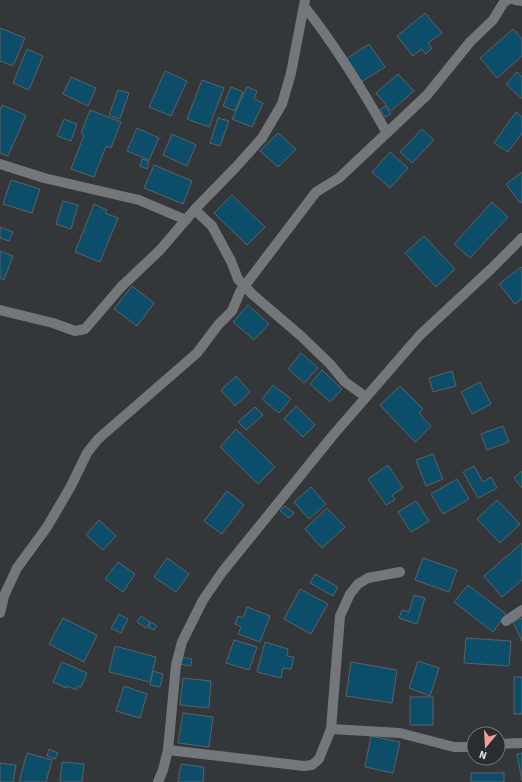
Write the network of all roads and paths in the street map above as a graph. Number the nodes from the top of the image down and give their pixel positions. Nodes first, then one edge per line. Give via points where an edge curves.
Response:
1 (508, 0) edge
2 (515, 0) edge
3 (522, 1) edge
4 (304, 3) edge
5 (387, 133) junction
6 (0, 164) edge
7 (195, 210) junction
8 (186, 220) junction
9 (522, 238) edge
10 (245, 287) junction
11 (0, 310) edge
12 (366, 397) junction
13 (400, 572) dead end
14 (522, 610) edge
15 (0, 613) edge
16 (506, 621) dead end
17 (331, 728) junction
18 (522, 742) edge
19 (506, 743) edge
20 (466, 747) edge
21 (168, 750) junction
22 (158, 782) edge

1 - 5 street via 493,20 470,42 428,95
2 - 3 street
4 - 5 street via 350,69
4 - 7 street via 291,73 282,104 262,138
5 - 10 street via 339,178 316,192
6 - 8 street via 44,178 139,200
7 - 8 street
7 - 10 street via 212,226 238,279
8 - 11 street via 160,250 120,287 85,329 75,331
9 - 12 street via 420,335
10 - 12 street via 330,364 345,382
10 - 15 street via 240,292 232,312 218,325 197,353 98,439 87,453 47,527 17,568 4,596
12 - 21 street via 223,571 203,600 182,642 176,666
13 - 17 street via 368,578 358,584 350,594 340,616
14 - 16 street
17 - 20 street via 400,733 454,747
17 - 21 street via 319,759 312,765
18 - 19 street
21 - 22 street

